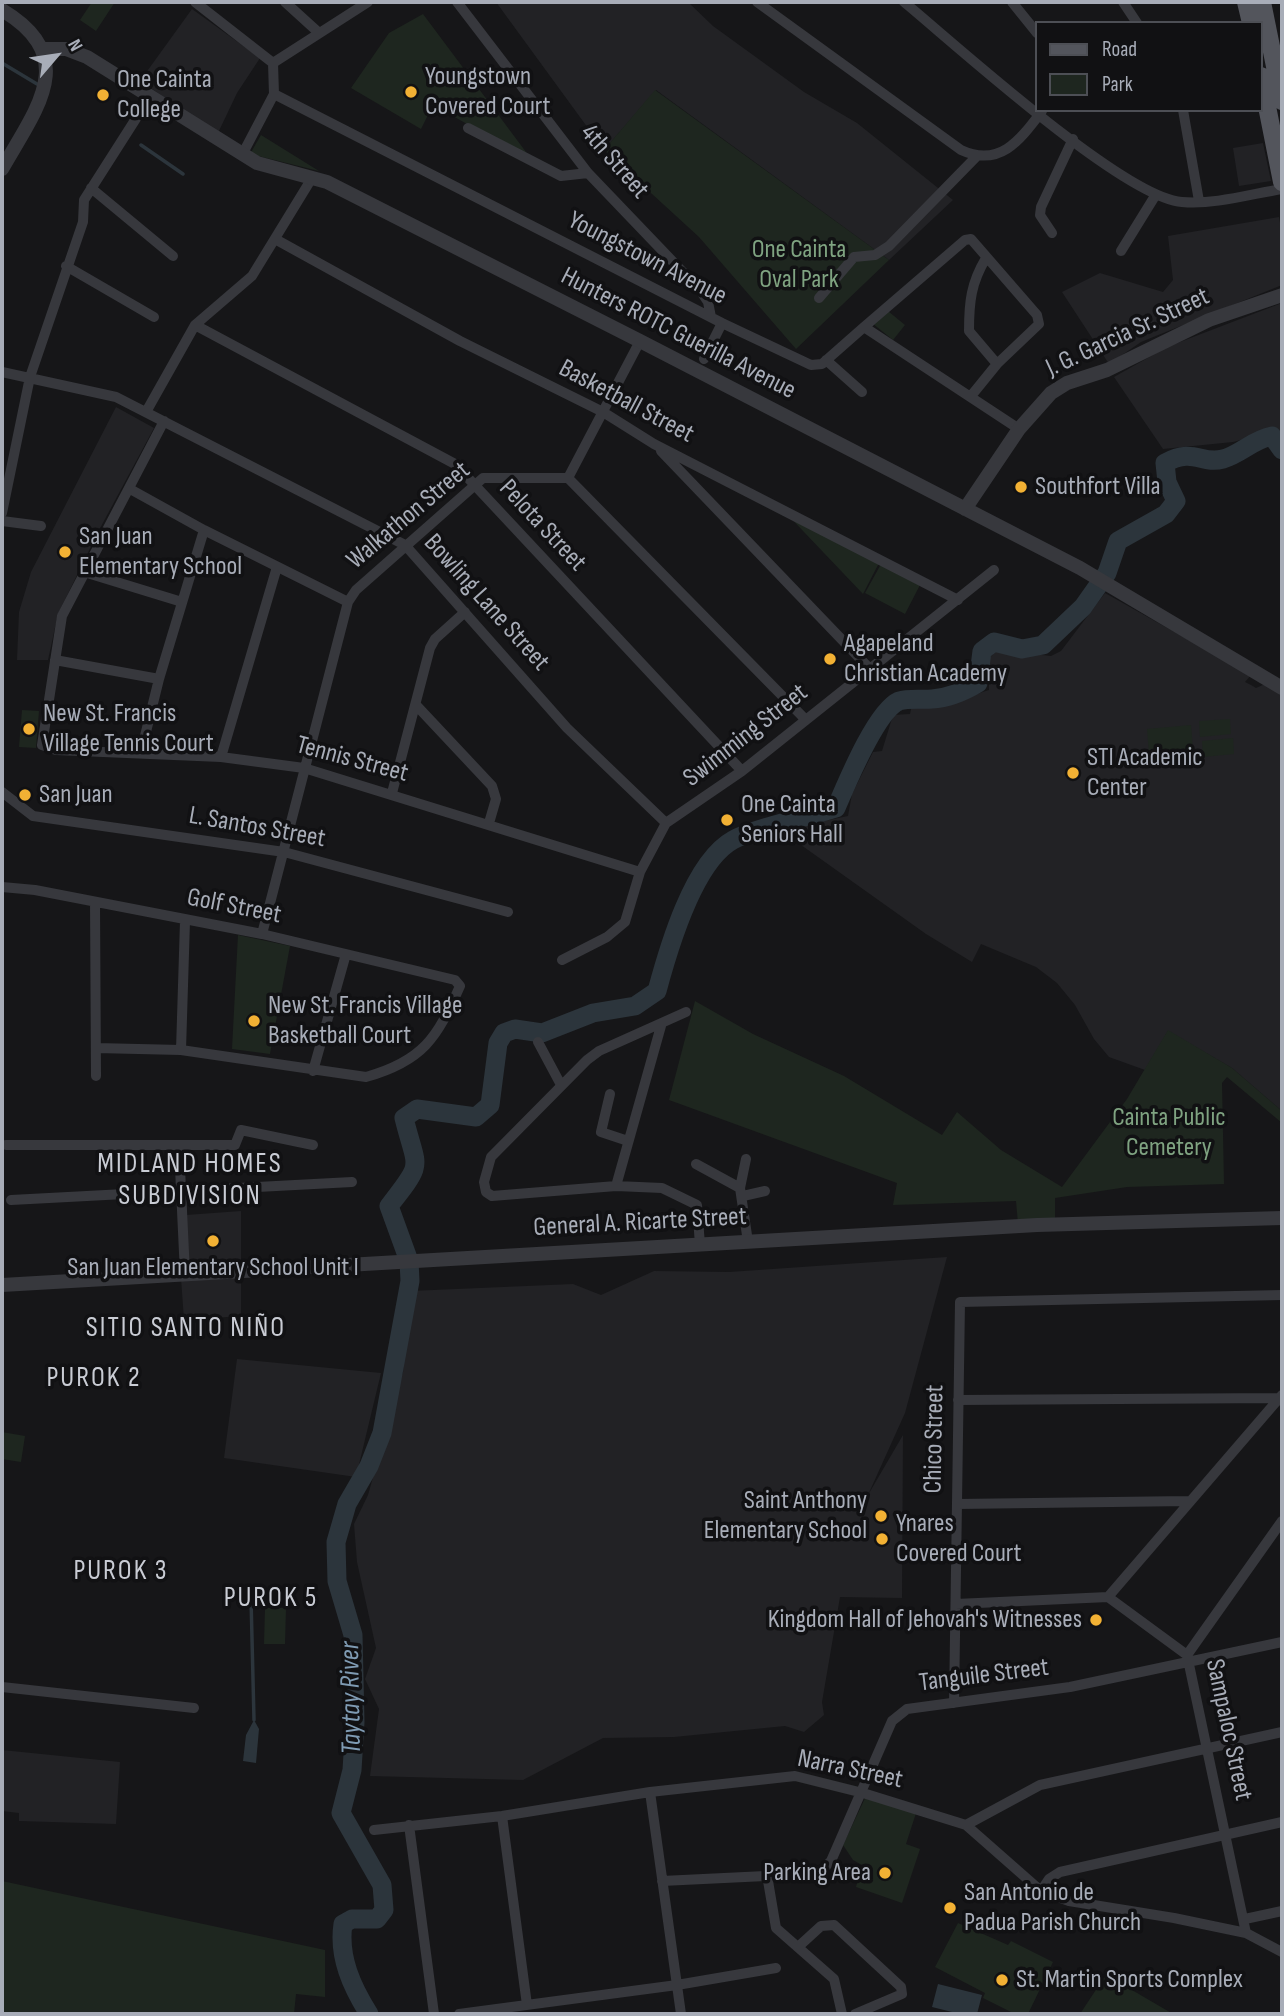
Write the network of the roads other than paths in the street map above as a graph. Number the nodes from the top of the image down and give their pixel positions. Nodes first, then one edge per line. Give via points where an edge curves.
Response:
1 (195, 2) edge
2 (285, 2) edge
3 (368, 2) edge
4 (457, 2) edge
5 (757, 2) edge
6 (904, 2) edge
7 (1012, 2) edge
8 (1123, 2) edge
9 (1246, 2) edge
10 (1262, 2) edge
11 (3, 11) edge
12 (1136, 21) edge
13 (1251, 21) edge
14 (318, 32) junction
15 (1036, 32) edge
16 (44, 49) junction
17 (273, 63) junction
18 (1268, 64) edge
19 (1263, 86) edge
20 (274, 94) junction
21 (151, 95) junction
22 (1282, 101) edge
23 (1036, 108) edge
24 (1041, 112) edge
25 (1183, 112) edge
26 (468, 128) dead end
27 (1073, 139) junction
28 (242, 155) junction
29 (976, 157) junction
30 (580, 162) junction
31 (2, 169) edge
32 (588, 173) junction
33 (570, 177) junction
34 (312, 178) junction
35 (1282, 183) edge
36 (91, 188) junction
37 (1282, 188) edge
38 (1155, 196) junction
39 (1199, 201) junction
40 (1052, 233) dead end
41 (275, 239) junction
42 (1121, 251) dead end
43 (173, 256) dead end
44 (986, 258) junction
45 (66, 266) junction
46 (700, 290) junction
47 (1282, 295) edge
48 (819, 298) dead end
49 (690, 306) junction
50 (154, 317) dead end
51 (711, 317) junction
52 (722, 323) junction
53 (195, 325) junction
54 (864, 327) junction
55 (640, 341) junction
56 (704, 359) dead end
57 (826, 360) junction
58 (997, 364) junction
59 (2, 372) edge
60 (30, 377) junction
61 (862, 392) dead end
62 (971, 396) junction
63 (603, 412) junction
64 (155, 417) junction
65 (1019, 429) junction
66 (654, 444) junction
67 (568, 478) junction
68 (473, 485) junction
69 (130, 489) junction
70 (965, 509) junction
71 (2, 513) edge
72 (2, 521) edge
73 (41, 526) dead end
74 (204, 530) junction
75 (405, 545) junction
76 (277, 567) junction
77 (994, 570) dead end
78 (84, 572) junction
79 (958, 600) junction
80 (182, 602) junction
81 (348, 602) junction
82 (465, 612) junction
83 (55, 660) junction
84 (870, 669) junction
85 (159, 678) junction
86 (1282, 688) edge
87 (416, 705) junction
88 (805, 719) junction
89 (141, 752) junction
90 (221, 757) junction
91 (304, 768) junction
92 (742, 771) junction
93 (2, 792) edge
94 (392, 793) junction
95 (489, 823) junction
96 (666, 823) junction
97 (284, 852) junction
98 (640, 872) junction
99 (2, 887) edge
100 (95, 902) junction
101 (508, 912) dead end
102 (185, 921) junction
103 (262, 934) junction
104 (346, 954) junction
105 (562, 960) dead end
106 (686, 1012) dead end
107 (661, 1026) junction
108 (538, 1042) dead end
109 (96, 1048) junction
110 (181, 1050) junction
111 (313, 1071) junction
112 (96, 1076) dead end
113 (561, 1085) junction
114 (610, 1094) dead end
115 (628, 1141) junction
116 (6, 1145) dead end
117 (313, 1145) dead end
118 (179, 1147) junction
119 (746, 1159) dead end
120 (696, 1164) dead end
121 (352, 1182) dead end
122 (616, 1186) junction
123 (182, 1191) junction
124 (765, 1191) dead end
125 (742, 1192) junction
126 (11, 1200) dead end
127 (1282, 1218) edge
128 (748, 1242) junction
129 (700, 1245) junction
130 (185, 1275) junction
131 (2, 1286) edge
132 (1282, 1295) edge
133 (1281, 1398) edge
134 (958, 1400) junction
135 (1189, 1501) junction
136 (957, 1504) junction
137 (1282, 1521) edge
138 (1108, 1597) junction
139 (956, 1604) junction
140 (1282, 1642) edge
141 (1188, 1659) junction
142 (2, 1687) edge
143 (954, 1703) junction
144 (194, 1708) dead end
145 (1282, 1732) edge
146 (1208, 1747) junction
147 (650, 1792) junction
148 (863, 1793) junction
149 (502, 1816) junction
150 (1282, 1822) edge
151 (409, 1825) junction
152 (966, 1825) junction
153 (374, 1830) dead end
154 (1227, 1834) junction
155 (767, 1875) junction
156 (662, 1881) junction
157 (1041, 1891) junction
158 (1282, 1911) edge
159 (1245, 1919) junction
160 (1246, 1933) junction
161 (798, 1947) junction
162 (1282, 1952) edge
163 (776, 1968) dead end
164 (677, 1985) junction
165 (527, 2005) junction
166 (434, 2014) edge
167 (459, 2014) edge
168 (681, 2014) edge
169 (842, 2014) edge
170 (855, 2014) edge

1 - 17 street
2 - 14 street
3 - 14 street
4 - 30 street, 4th Street
5 - 29 street
6 - 23 street
7 - 15 street
8 - 12 street
9 - 13 main road
10 - 18 main road
11 - 16 street via 29,28
14 - 17 street
16 - 21 street, Hunters ROTC Guerilla Avenue via 66,49 87,57
16 - 31 street via 44,91
17 - 20 street
18 - 22 main road
19 - 35 main road
20 - 28 street
20 - 49 street, Youngstown Avenue
21 - 28 street, Hunters ROTC Guerilla Avenue
21 - 36 street
24 - 27 street
24 - 29 street via 1007,151
25 - 39 street
26 - 33 street
27 - 38 street
27 - 40 street via 1040,215
28 - 34 street, Hunters ROTC Guerilla Avenue
29 - 48 street via 897,239 875,255 854,257
30 - 32 street, 4th Street
30 - 33 street
32 - 33 street
32 - 46 street, 4th Street
34 - 41 street
34 - 55 street, Hunters ROTC Guerilla Avenue
36 - 43 street
36 - 45 street
37 - 39 street
38 - 39 street
38 - 42 street
41 - 53 street via 247,282
41 - 63 street, Basketball Street via 460,341
44 - 54 street via 976,243 965,240
44 - 58 street via 973,280 969,331
44 - 58 street via 1037,315 1039,324
45 - 50 street
45 - 60 street
46 - 49 street
46 - 51 street, 4th Street
47 - 65 street, J. G. Garcia Sr. Street via 1209,320 1107,370 1067,383 1051,393
49 - 51 street, Youngstown Avenue
51 - 52 street, Youngstown Avenue
52 - 56 street
52 - 57 street, Youngstown Avenue via 811,365
53 - 64 street
53 - 68 street, Pelota Street via 456,464
54 - 57 street
54 - 62 street
55 - 63 street
55 - 70 street, Hunters ROTC Guerilla Avenue
57 - 61 street
58 - 62 street
59 - 60 street, Bowling Lane Street
60 - 64 street, Bowling Lane Street via 117,397
60 - 71 street
62 - 65 street
63 - 66 street, Basketball Street
63 - 67 street
64 - 69 street
64 - 75 street, Bowling Lane Street
65 - 70 street, J. G. Garcia Sr. Street
66 - 79 street, Basketball Street
66 - 84 street
67 - 68 street, Walkathon Street via 498,476
67 - 88 street
68 - 75 street, Walkathon Street
68 - 92 street, Pelota Street
69 - 74 street
69 - 78 street
70 - 86 street, Hunters ROTC Guerilla Avenue via 1080,568
72 - 73 street
74 - 76 street
74 - 80 street
75 - 81 street, Walkathon Street
75 - 82 street, Bowling Lane Street
76 - 81 street
76 - 90 street
77 - 79 street, Swimming Street
78 - 80 street
78 - 83 street via 62,616
79 - 84 street, Swimming Street
80 - 85 street
81 - 91 street, Walkathon Street
82 - 87 street via 435,639
82 - 96 street, Bowling Lane Street via 567,728
83 - 85 street
83 - 89 street, Tennis Street via 42,745 57,750
84 - 88 street, Swimming Street
85 - 89 street
87 - 94 street
87 - 95 street via 492,786 496,799
88 - 92 street, Swimming Street
89 - 90 street, Tennis Street
90 - 91 street, Tennis Street
91 - 94 street, Tennis Street
91 - 97 street, Walkathon Street
92 - 96 street, Swimming Street
93 - 97 street, L. Santos Street via 33,816
94 - 95 street, Tennis Street
95 - 98 street, Tennis Street
96 - 98 street, Swimming Street
97 - 101 street, L. Santos Street
97 - 103 street, Walkathon Street
98 - 105 street, Swimming Street via 625,922 607,937
99 - 100 street, Golf Street
100 - 102 street, Golf Street
100 - 109 street
102 - 103 street, Golf Street
102 - 110 street
103 - 104 street, Golf Street
104 - 111 street
104 - 111 street, Golf Street via 455,980 460,986 443,1026 422,1052 394,1069 366,1077
106 - 107 street
107 - 113 street via 599,1051
107 - 115 street
108 - 113 street
109 - 110 street
109 - 112 street
110 - 111 street
113 - 122 street via 491,1157 486,1192 492,1196
114 - 115 street via 601,1132
115 - 122 street
116 - 118 street
117 - 118 street via 241,1130 237,1145
118 - 123 street
119 - 125 street
120 - 125 street
121 - 123 street
122 - 129 street via 670,1189 697,1205
123 - 126 street
123 - 130 street
124 - 125 street
125 - 128 street
127 - 128 street, General A. Ricarte Street via 1037,1225
128 - 129 street, General A. Ricarte Street
129 - 130 street, General A. Ricarte Street
130 - 131 street, General A. Ricarte Street
132 - 134 street, Chico Street via 960,1302
133 - 134 street
133 - 135 street
134 - 136 street, Chico Street
135 - 136 street
135 - 138 street
136 - 139 street, Chico Street
137 - 141 street, Sampaloc Street
138 - 139 street
138 - 141 street
139 - 143 street, Chico Street
140 - 141 street, Tanguile Street
141 - 143 street, Tanguile Street via 1070,1687
141 - 146 street, Sampaloc Street
142 - 144 street
143 - 148 street, Tanguile Street via 898,1713 880,1745
145 - 146 street
146 - 152 street via 1040,1785
146 - 154 street, Sampaloc Street
147 - 148 street, Narra Street via 795,1776
147 - 149 street, Narra Street
147 - 156 street
148 - 152 street, Narra Street
148 - 155 street, Tanguile Street via 831,1861 821,1871
149 - 151 street, Narra Street
149 - 165 street
150 - 154 street
151 - 153 street, Narra Street
151 - 166 street
152 - 157 street, Narra Street
154 - 157 street via 1059,1872
154 - 159 street, Sampaloc Street
155 - 156 street, Tanguile Street
155 - 161 street via 776,1928
156 - 164 street
157 - 160 street, Narra Street via 1069,1901
158 - 159 street
159 - 160 street, Sampaloc Street
160 - 162 street, Narra Street
161 - 169 street via 837,1983
161 - 170 street via 821,1926 834,1925 901,1987 902,1994
163 - 164 street
164 - 165 street
164 - 168 street
165 - 167 street

